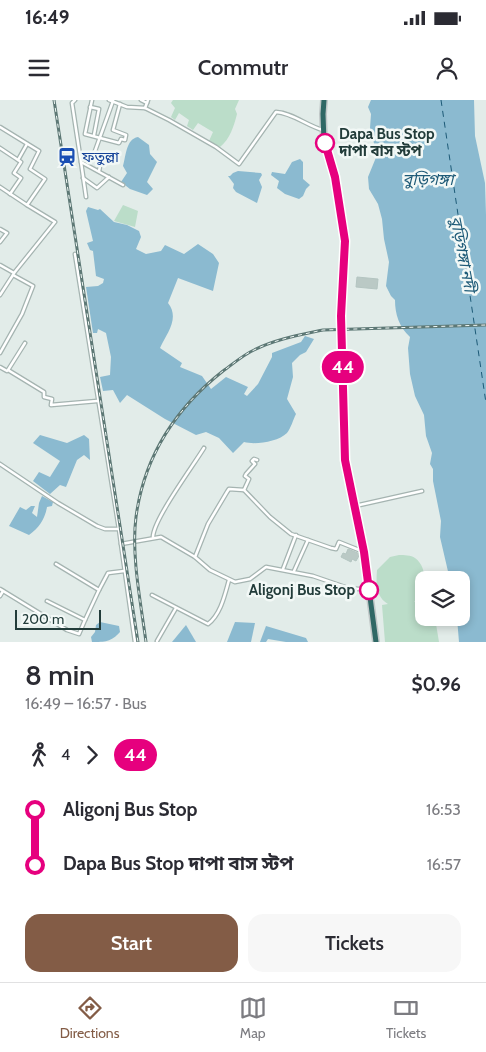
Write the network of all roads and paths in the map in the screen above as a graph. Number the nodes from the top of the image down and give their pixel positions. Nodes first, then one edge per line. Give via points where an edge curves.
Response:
1 (75, 100) edge
2 (92, 100) edge
3 (109, 100) edge
4 (141, 100) edge
5 (324, 100) edge
6 (113, 101) edge
7 (147, 101) edge
8 (120, 104) junction
9 (90, 107) junction
10 (145, 108) junction
11 (0, 127) edge
12 (323, 130) junction
13 (94, 135) junction
14 (102, 137) junction
15 (27, 144) junction
16 (0, 148) edge
17 (18, 160) junction
18 (81, 162) junction
19 (99, 171) junction
20 (109, 176) junction
21 (83, 178) junction
22 (123, 186) dead end
23 (0, 188) edge
24 (10, 194) junction
25 (86, 197) dead end
26 (27, 205) junction
27 (0, 229) edge
28 (0, 242) edge
29 (75, 254) dead end
30 (0, 265) edge
31 (14, 274) junction
32 (0, 295) edge
33 (25, 343) dead end
34 (0, 352) edge
35 (0, 367) edge
36 (7, 372) dead end
37 (97, 401) junction
38 (204, 448) dead end
39 (257, 460) dead end
40 (0, 464) edge
41 (244, 490) junction
42 (422, 491) dead end
43 (354, 506) junction
44 (119, 529) junction
45 (296, 535) junction
46 (153, 537) junction
47 (308, 540) junction
48 (121, 544) junction
49 (364, 552) junction
50 (196, 557) junction
51 (56, 564) dead end
52 (283, 569) junction
53 (124, 571) junction
54 (294, 571) junction
55 (230, 580) junction
56 (1, 590) edge
57 (99, 590) junction
58 (369, 590) junction
59 (152, 595) dead end
60 (0, 596) edge
61 (47, 602) dead end
62 (176, 608) junction
63 (85, 620) junction
64 (157, 641) dead end
65 (135, 642) edge
66 (376, 642) edge

1 - 18 street via 72,103
2 - 9 street
3 - 6 street
4 - 7 street
5 - 12 highway
6 - 8 street
6 - 14 street
7 - 10 street
8 - 10 street
8 - 14 street via 113,130 126,135 125,140 121,139 119,143
9 - 13 street via 99,109
9 - 13 street via 85,134
10 - 12 street via 216,147 239,164 276,112
11 - 15 street
12 - 43 highway via 345,241 341,316 343,430
13 - 14 street
14 - 19 street via 95,151 102,157
15 - 17 street
15 - 26 street via 39,151 30,169 45,179
16 - 17 street
17 - 24 street via 14,173 21,178
18 - 19 street
18 - 21 street
19 - 20 street
20 - 21 street via 97,188
20 - 22 street
21 - 25 street
23 - 24 street
24 - 26 street
26 - 31 street via 54,222
27 - 28 street via 6,233
29 - 37 street
30 - 31 street
31 - 32 street
31 - 34 street via 33,286 22,314
33 - 37 street via 8,370 44,392 44,397 52,399 51,406
35 - 36 street
37 - 44 street
38 - 46 street via 164,512
39 - 41 street via 254,459 252,462 255,464 245,476 249,478
40 - 44 street via 97,526
41 - 45 street via 270,517
41 - 50 street via 229,489 208,524
42 - 43 street
43 - 49 highway
44 - 48 street
45 - 47 street
45 - 52 street
46 - 48 street
46 - 50 street via 161,537
47 - 49 street via 336,549 339,542
47 - 54 street
48 - 53 street
49 - 58 highway
50 - 55 street via 210,570
51 - 57 street
52 - 54 street
52 - 55 street via 266,567 250,579
53 - 57 street via 108,573
53 - 65 street
54 - 58 street via 348,588
55 - 62 street via 209,623
56 - 60 street
56 - 63 street via 67,630 79,634
57 - 63 street
58 - 66 highway
59 - 62 street
61 - 63 street
62 - 64 street

